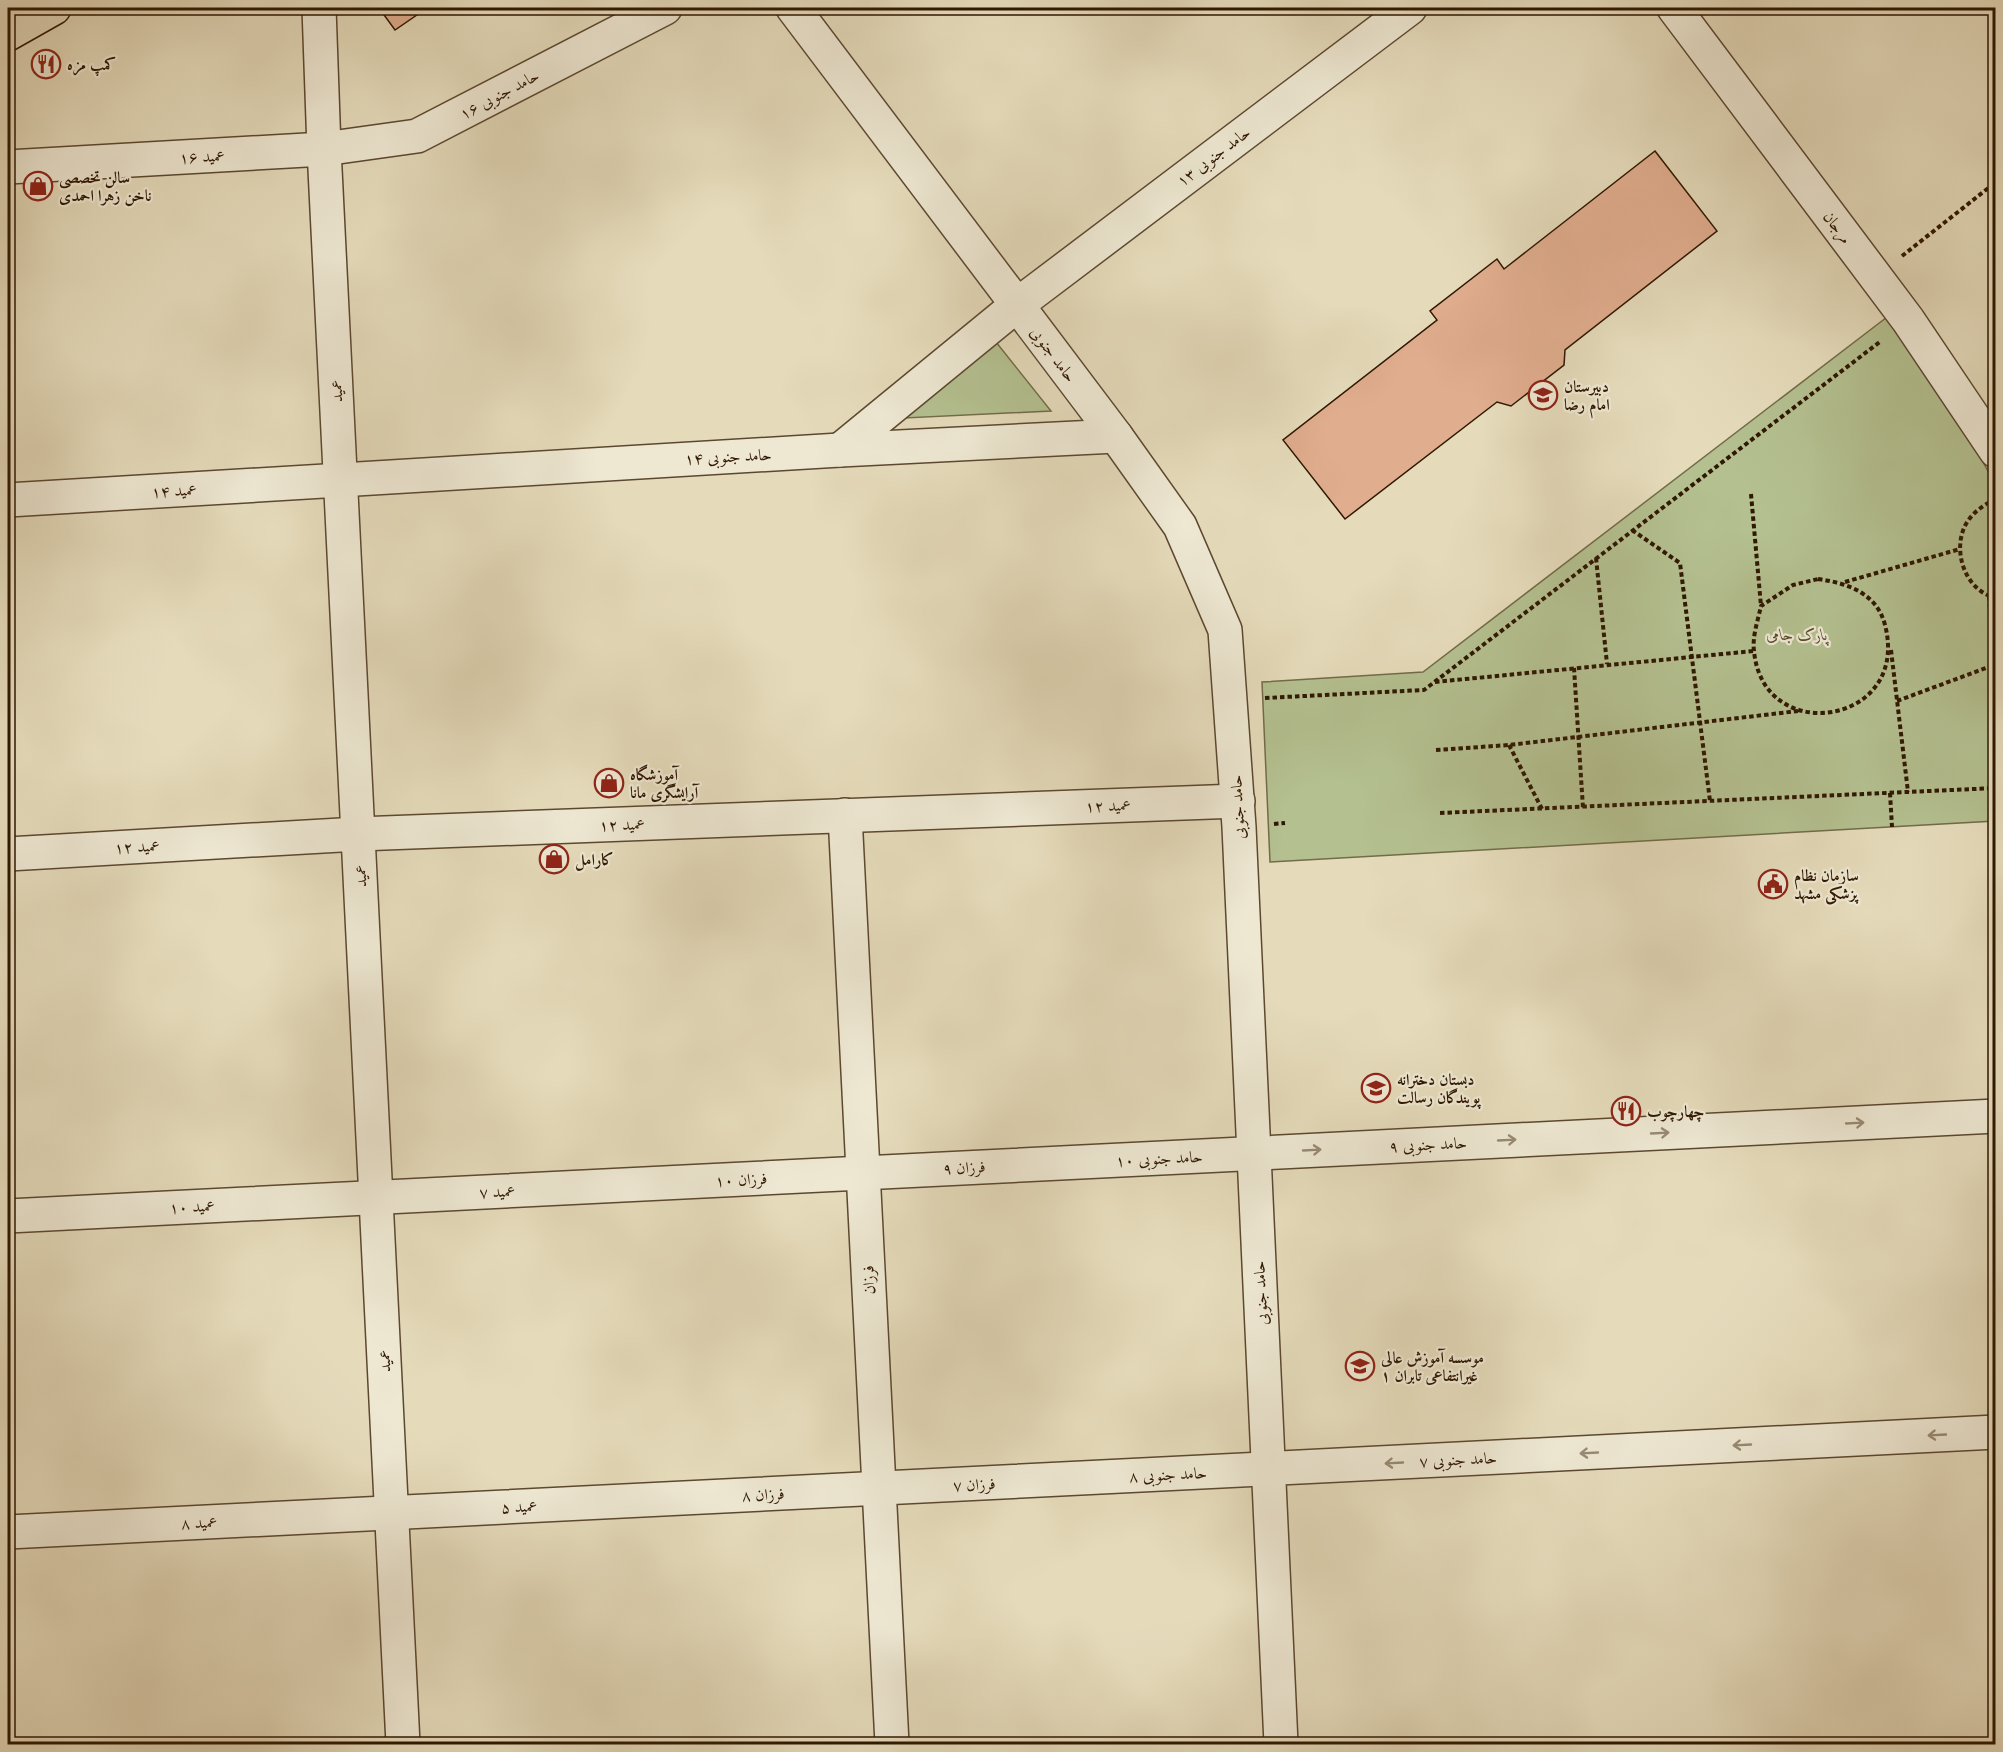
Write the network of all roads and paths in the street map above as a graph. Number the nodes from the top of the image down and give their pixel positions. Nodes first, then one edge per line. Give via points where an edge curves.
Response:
1 (54, 8) edge
2 (319, 8) edge
3 (665, 8) edge
4 (793, 8) edge
5 (1410, 8) edge
6 (1674, 8) edge
7 (8, 34) edge
8 (324, 149) junction
9 (8, 167) edge
10 (1995, 182) edge
11 (1875, 277) junction
12 (1017, 305) junction
13 (1908, 320) junction
14 (1116, 436) junction
15 (840, 450) junction
16 (1995, 451) edge
17 (341, 480) junction
18 (1751, 494) dead end
19 (1995, 499) edge
20 (8, 500) edge
21 (1632, 530) junction
22 (1960, 549) junction
23 (1596, 558) junction
24 (1844, 582) junction
25 (1989, 596) junction
26 (1995, 598) edge
27 (1761, 606) junction
28 (1890, 643) junction
29 (1754, 651) junction
30 (1692, 657) junction
31 (1606, 664) junction
32 (1994, 664) junction
33 (1574, 668) junction
34 (1434, 682) junction
35 (1995, 692) edge
36 (1230, 699) junction
37 (1897, 701) junction
38 (1799, 711) junction
39 (1700, 723) junction
40 (1578, 737) junction
41 (1509, 745) junction
42 (1436, 750) dead end
43 (1995, 788) edge
44 (1908, 792) junction
45 (1890, 793) junction
46 (1238, 801) junction
47 (1710, 801) junction
48 (1583, 808) junction
49 (1542, 809) junction
50 (1440, 813) dead end
51 (845, 816) junction
52 (1892, 826) dead end
53 (358, 834) junction
54 (8, 854) edge
55 (1995, 1116) edge
56 (1254, 1153) junction
57 (1065, 1162) joint
58 (863, 1173) junction
59 (619, 1185) joint
60 (376, 1197) junction
61 (8, 1216) edge
62 (1995, 1432) edge
63 (1268, 1469) junction
64 (1069, 1479) joint
65 (879, 1488) junction
66 (646, 1500) joint
67 (391, 1512) junction
68 (8, 1532) edge
69 (403, 1744) edge
70 (892, 1744) edge
71 (1281, 1744) edge

1 - 7 main road
2 - 8 street, عمید
3 - 8 street, حامد جنوبی ۱۶ via 417,136
4 - 12 street, حامد جنوبی
5 - 12 street, حامد جنوبی ۱۳
6 - 11 street, مرجان
8 - 9 street, عمید ۱۶
8 - 17 street, عمید
10 - 11 path
11 - 13 street, مرجان
12 - 14 street, حامد جنوبی
12 - 15 street, حامد جنوبی ۱۳
13 - 16 street, مرجان
13 - 21 path
14 - 15 street, حامد جنوبی ۱۴
14 - 36 street, حامد جنوبی via 1185,537 1225,630
15 - 17 street, حامد جنوبی ۱۴
17 - 20 street, عمید ۱۴
17 - 53 street, عمید
18 - 27 path
19 - 22 path via 1977,510 1965,526
21 - 23 path
21 - 30 path via 1680,562
22 - 24 path
22 - 25 path via 1962,566 1973,584
23 - 31 path
23 - 34 path
24 - 27 path via 1818,579 1793,585
24 - 28 path via 1867,596 1883,617
25 - 26 path
25 - 32 path
27 - 29 path
28 - 37 path
28 - 38 path via 1886,669 1872,692 1851,708 1825,715
29 - 30 path
29 - 38 path via 1760,676 1776,698
30 - 31 path
30 - 39 path
31 - 33 path
32 - 35 path
32 - 37 path
33 - 34 path
33 - 40 path
34 - 36 path via 1424,690
36 - 46 street, حامد جنوبی
37 - 44 path
38 - 39 path
39 - 40 path
39 - 47 path
40 - 41 path
40 - 48 path
41 - 42 path
41 - 49 path
43 - 44 path
44 - 45 path
45 - 47 path
45 - 52 path
46 - 51 street, عمید ۱۲
46 - 56 street, حامد جنوبی
47 - 48 path
48 - 49 path
49 - 50 path
51 - 53 street, عمید ۱۲
51 - 58 street, فرزان
53 - 54 street, عمید ۱۲
53 - 60 street, عمید
56 -> 55 street, حامد جنوبی ۹
56 - 57 street, حامد جنوبی ۱۰
56 - 63 street, حامد جنوبی
57 - 58 street, فرزان ۹
58 - 59 street, فرزان ۱۰
58 - 65 street, فرزان
59 - 60 street, عمید ۷
60 - 61 street, عمید ۱۰
60 - 67 street, عمید
62 -> 63 street, حامد جنوبی ۷
63 - 64 street, حامد جنوبی ۸
63 - 71 street, حامد جنوبی
64 - 65 street, فرزان ۷
65 - 66 street, فرزان ۸
65 - 70 street, فرزان
66 - 67 street, عمید ۵
67 - 68 street, عمید ۸
67 - 69 street, عمید

